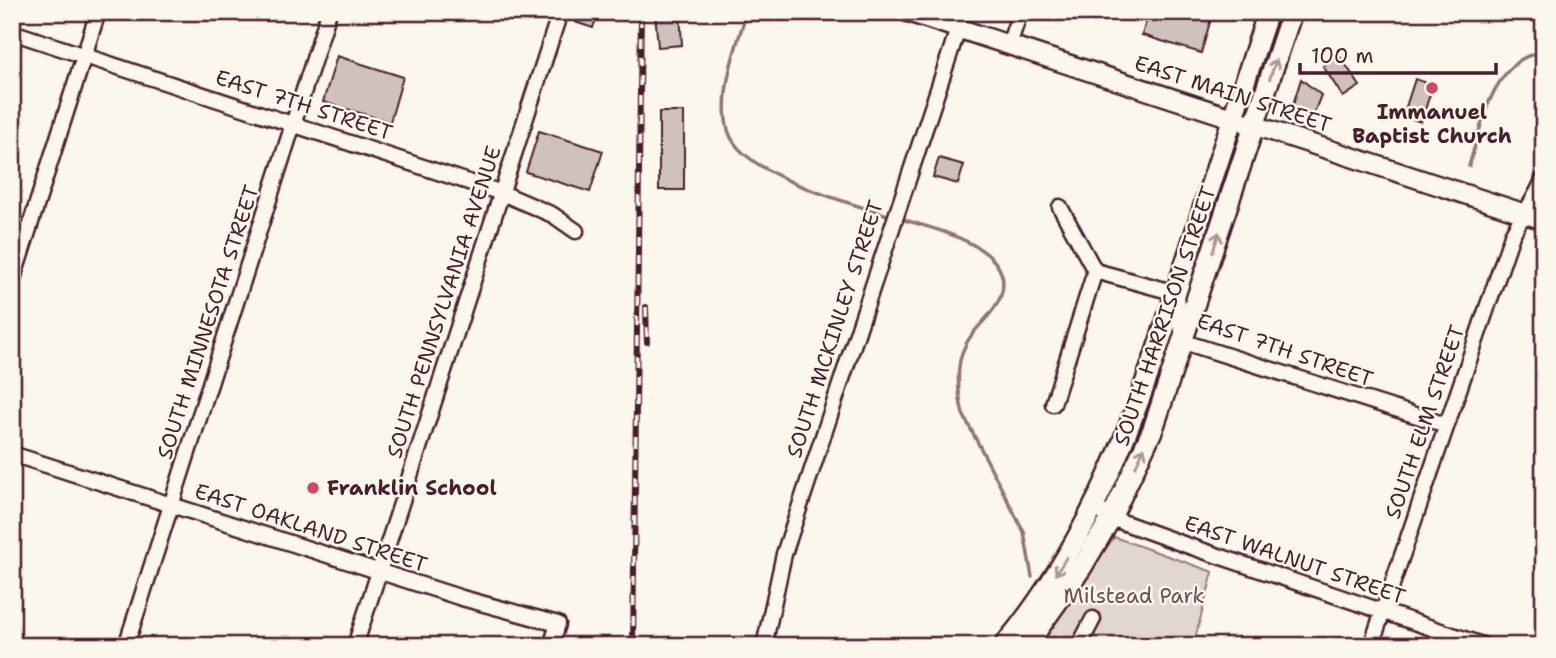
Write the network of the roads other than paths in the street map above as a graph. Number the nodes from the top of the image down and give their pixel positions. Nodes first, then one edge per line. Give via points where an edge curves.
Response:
1 (98, 12) edge
2 (329, 12) edge
3 (561, 12) edge
4 (908, 12) edge
5 (1020, 12) edge
6 (1268, 12) edge
7 (1292, 12) edge
8 (958, 29) junction
9 (12, 32) edge
10 (1009, 45) junction
11 (84, 55) junction
12 (1233, 118) junction
13 (294, 123) junction
14 (1254, 125) junction
15 (1544, 178) edge
16 (502, 193) junction
17 (1060, 207) dead end
18 (1523, 214) junction
19 (1544, 220) edge
20 (576, 231) dead end
21 (1095, 271) junction
22 (12, 282) edge
23 (1176, 293) junction
24 (1184, 342) junction
25 (1053, 404) dead end
26 (1446, 425) junction
27 (12, 454) edge
28 (171, 505) junction
29 (1094, 507) junction
30 (1111, 518) junction
31 (379, 571) junction
32 (1382, 612) junction
33 (1093, 619) dead end
34 (127, 646) edge
35 (355, 646) edge
36 (551, 646) edge
37 (764, 646) edge
38 (1004, 646) edge
39 (1026, 646) edge
40 (1079, 646) edge
41 (1371, 646) edge
42 (1485, 646) edge

1 - 11 street
2 - 13 street, SOUTH MINNESOTA STREET
3 - 16 street, SOUTH PENNSYLVANIA AVENUE
4 - 8 street, EAST MAIN STREET
5 - 10 street
6 - 12 main road, SOUTH HARRISON STREET
14 -> 7 main road, SOUTH HARRISON STREET
8 - 10 street, EAST MAIN STREET
8 - 37 street, SOUTH MCKINLEY STREET via 783,554
9 - 11 street, EAST 7TH STREET
10 - 12 street, EAST MAIN STREET
11 - 13 street, EAST 7TH STREET
11 - 22 street
12 - 14 street, EAST MAIN STREET
12 - 23 main road, SOUTH HARRISON STREET
13 - 16 street, EAST 7TH STREET
13 - 28 street, SOUTH MINNESOTA STREET
14 - 18 street, EAST MAIN STREET
24 -> 14 main road, SOUTH HARRISON STREET
15 - 18 street, SOUTH ELM STREET via 1537,197
16 - 20 street, EAST 7TH STREET via 553,215
16 - 31 street, SOUTH PENNSYLVANIA AVENUE
17 - 21 street
18 - 19 street, EAST MAIN STREET
18 - 26 street, SOUTH ELM STREET
21 - 23 street, EAST 7TH STREET
21 - 25 street
23 - 24 street, EAST 7TH STREET
23 - 29 main road, SOUTH HARRISON STREET via 1116,464
24 - 26 street, EAST 7TH STREET
30 -> 24 main road, SOUTH HARRISON STREET via 1153,429
26 - 32 street, SOUTH ELM STREET
27 - 28 street, EAST OAKLAND STREET
28 - 31 street, EAST OAKLAND STREET
28 - 34 street, SOUTH MINNESOTA STREET
29 - 30 street, EAST WALNUT STREET
29 -> 38 main road, SOUTH HARRISON STREET via 1034,609
30 - 32 street, EAST WALNUT STREET
30 - 39 main road, SOUTH HARRISON STREET
31 - 35 street, SOUTH PENNSYLVANIA AVENUE
31 - 36 street, EAST OAKLAND STREET via 558,624
32 - 41 street, SOUTH ELM STREET
32 - 42 street, EAST WALNUT STREET
33 - 40 street

